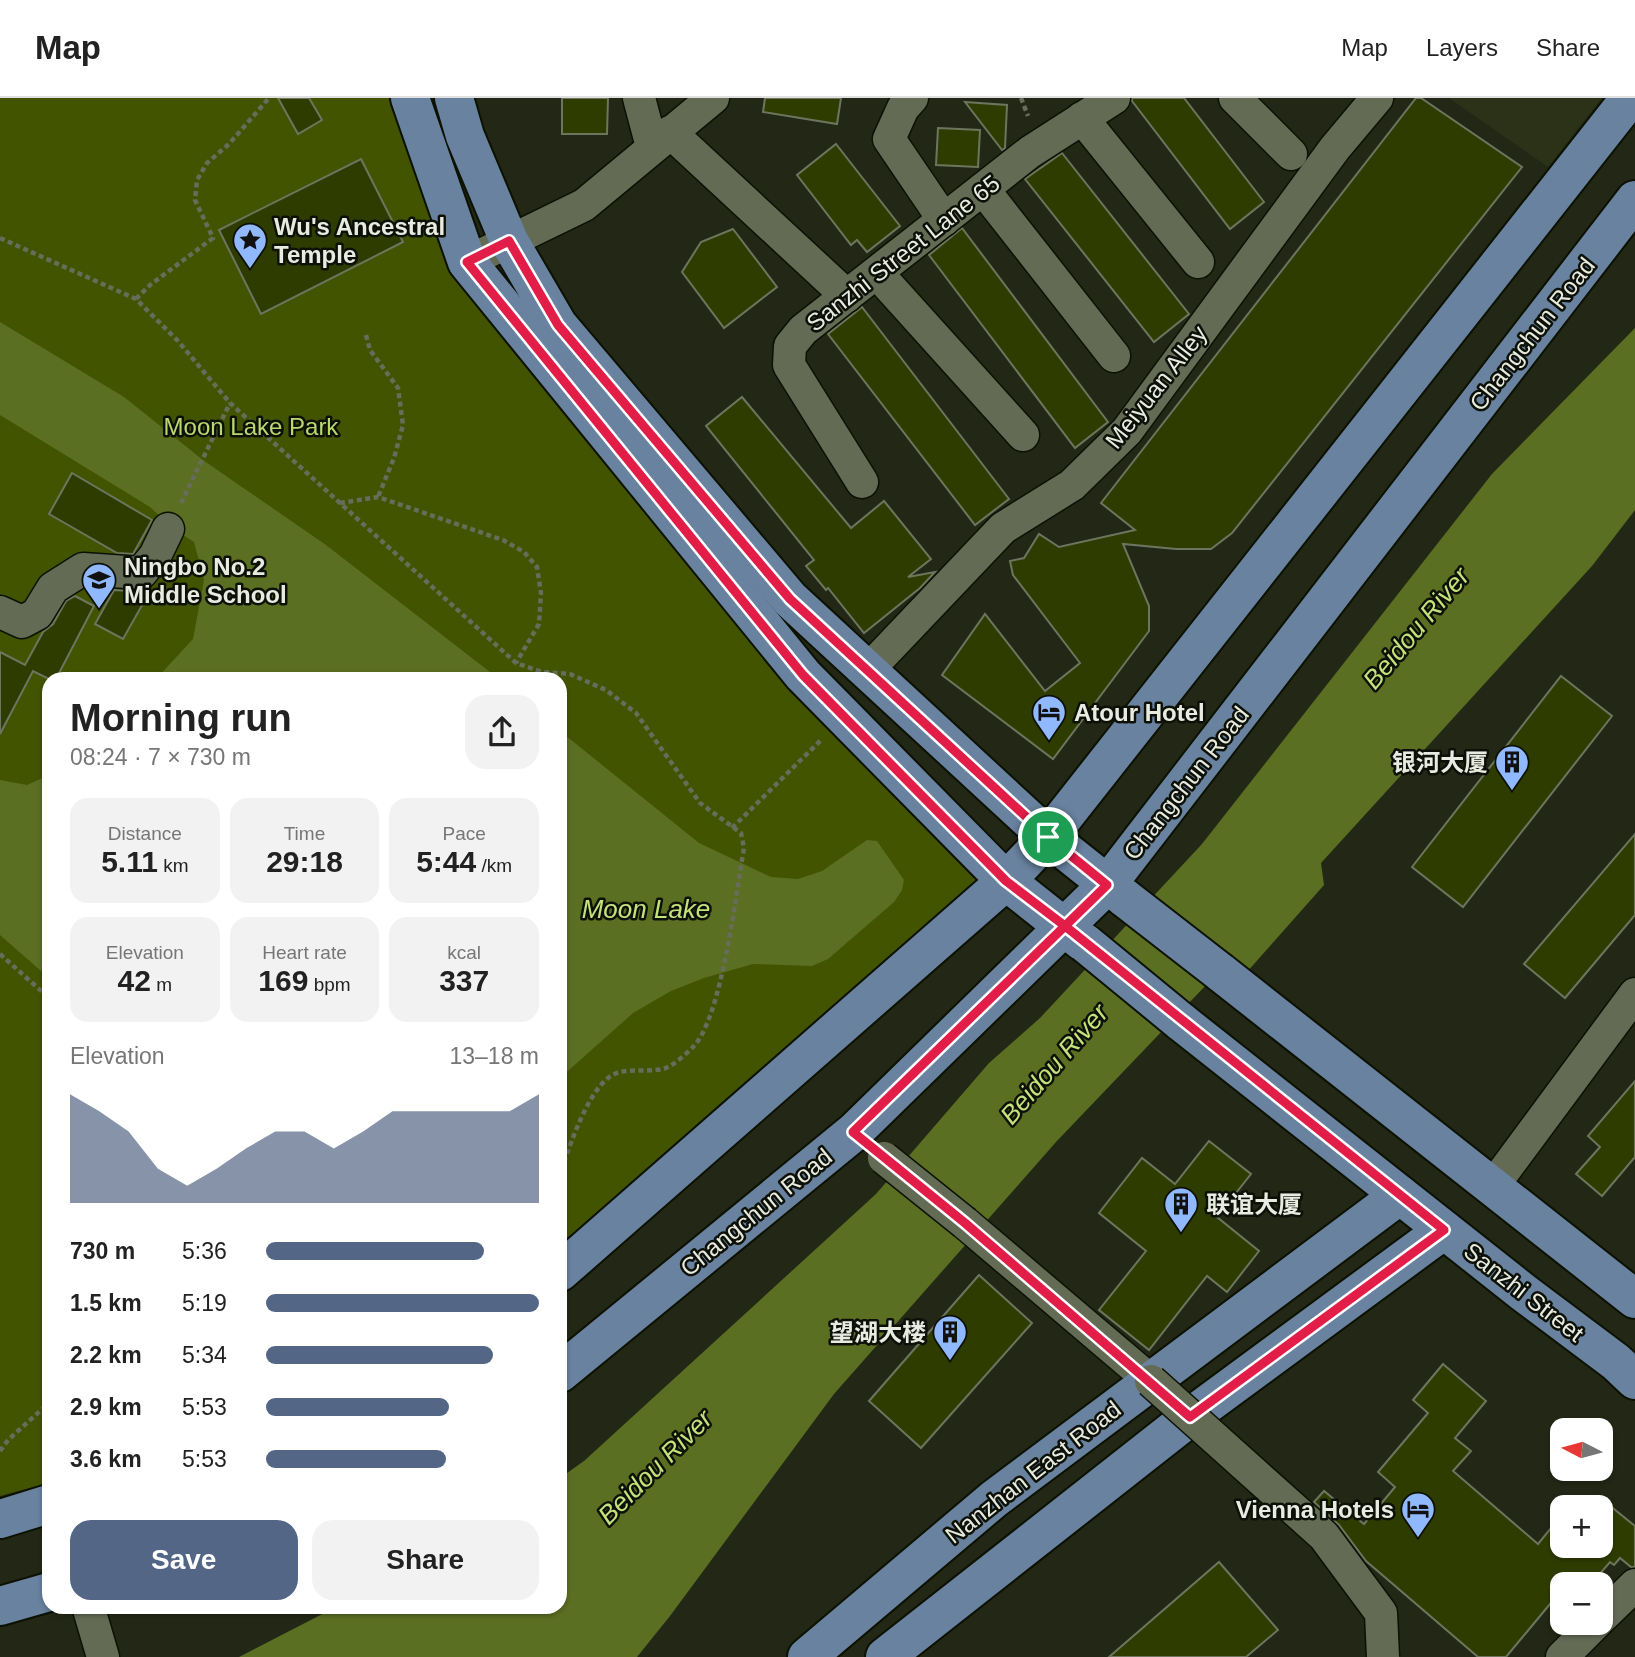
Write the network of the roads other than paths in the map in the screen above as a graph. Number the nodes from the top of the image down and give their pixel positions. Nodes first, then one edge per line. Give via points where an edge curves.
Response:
1 (410, 98) edge
2 (454, 98) edge
3 (639, 98) edge
4 (713, 98) edge
5 (912, 98) edge
6 (1114, 98) edge
7 (1235, 98) edge
8 (1377, 98) edge
9 (1630, 98) edge
10 (1082, 118) junction
11 (661, 139) junction
12 (1291, 154) dead end
13 (983, 190) junction
14 (1635, 200) edge
15 (944, 220) junction
16 (509, 241) junction
17 (467, 262) junction
18 (1198, 262) dead end
19 (877, 273) junction
20 (847, 296) junction
21 (1114, 356) dead end
22 (1023, 435) dead end
23 (862, 482) dead end
24 (168, 529) road end
25 (0, 612) edge
26 (868, 670) junction
27 (1048, 837) junction
28 (1006, 881) junction
29 (1116, 892) junction
30 (1075, 935) junction
31 (1635, 994) edge
32 (853, 1132) junction
33 (1493, 1186) junction
34 (1399, 1195) junction
35 (1444, 1230) junction
36 (567, 1266) edge
37 (1635, 1299) edge
38 (567, 1367) edge
39 (1635, 1380) edge
40 (1151, 1381) junction
41 (1190, 1417) junction
42 (42, 1506) edge
43 (0, 1519) edge
44 (1635, 1585) edge
45 (42, 1594) edge
46 (0, 1606) edge
47 (1613, 1606) edge
48 (90, 1614) edge
49 (1584, 1635) edge
50 (103, 1657) edge
51 (807, 1657) edge
52 (885, 1657) edge
53 (1383, 1657) edge
54 (1562, 1657) edge

1 - 17 main road
2 - 16 main road
3 - 11 street
4 - 11 street
5 - 15 street via 889,139
6 - 10 street, Sanzhi Street Lane 65
7 - 12 street
8 - 26 street, Meiyuan Alley via 1335,148 1127,431 1072,485 1003,528
9 - 27 main road
10 - 13 street, Sanzhi Street Lane 65
10 - 18 street
11 - 16 street via 584,205
11 - 20 street
13 - 15 street, Sanzhi Street Lane 65
13 - 21 street
14 - 29 main road, Changchun Road
15 - 19 street, Sanzhi Street Lane 65
16 - 17 street
16 - 26 main road via 558,325 790,599
17 - 28 main road via 803,675
19 - 20 street, Sanzhi Street Lane 65
19 - 22 street
20 - 23 street, Sanzhi Street Lane 65 via 803,330 790,346 789,365
24 - 25 street via 141,573 83,569 53,589 37,614 22,622
26 - 27 main road
27 - 28 main road
27 - 29 main road
28 - 30 main road, Sanzhi Street
28 - 36 main road
29 - 30 main road, Changchun Road
29 - 33 main road, bridge
30 - 32 main road, Changchun Road
30 - 34 main road, Sanzhi Street, bridge
31 - 33 street
32 - 38 main road, Changchun Road
32 - 40 street, bridge
33 - 37 main road
34 - 35 main road, Sanzhi Street
34 - 40 main road, Nanzhan East Road
35 - 39 main road, Sanzhi Street
35 - 41 main road
40 - 41 street, bridge
40 - 51 main road, Nanzhan East Road via 994,1499
41 - 52 main road
41 - 53 street, bridge via 1324,1536 1381,1613
42 - 43 main road
44 - 47 street
45 - 46 main road
48 - 50 street
49 - 54 street

